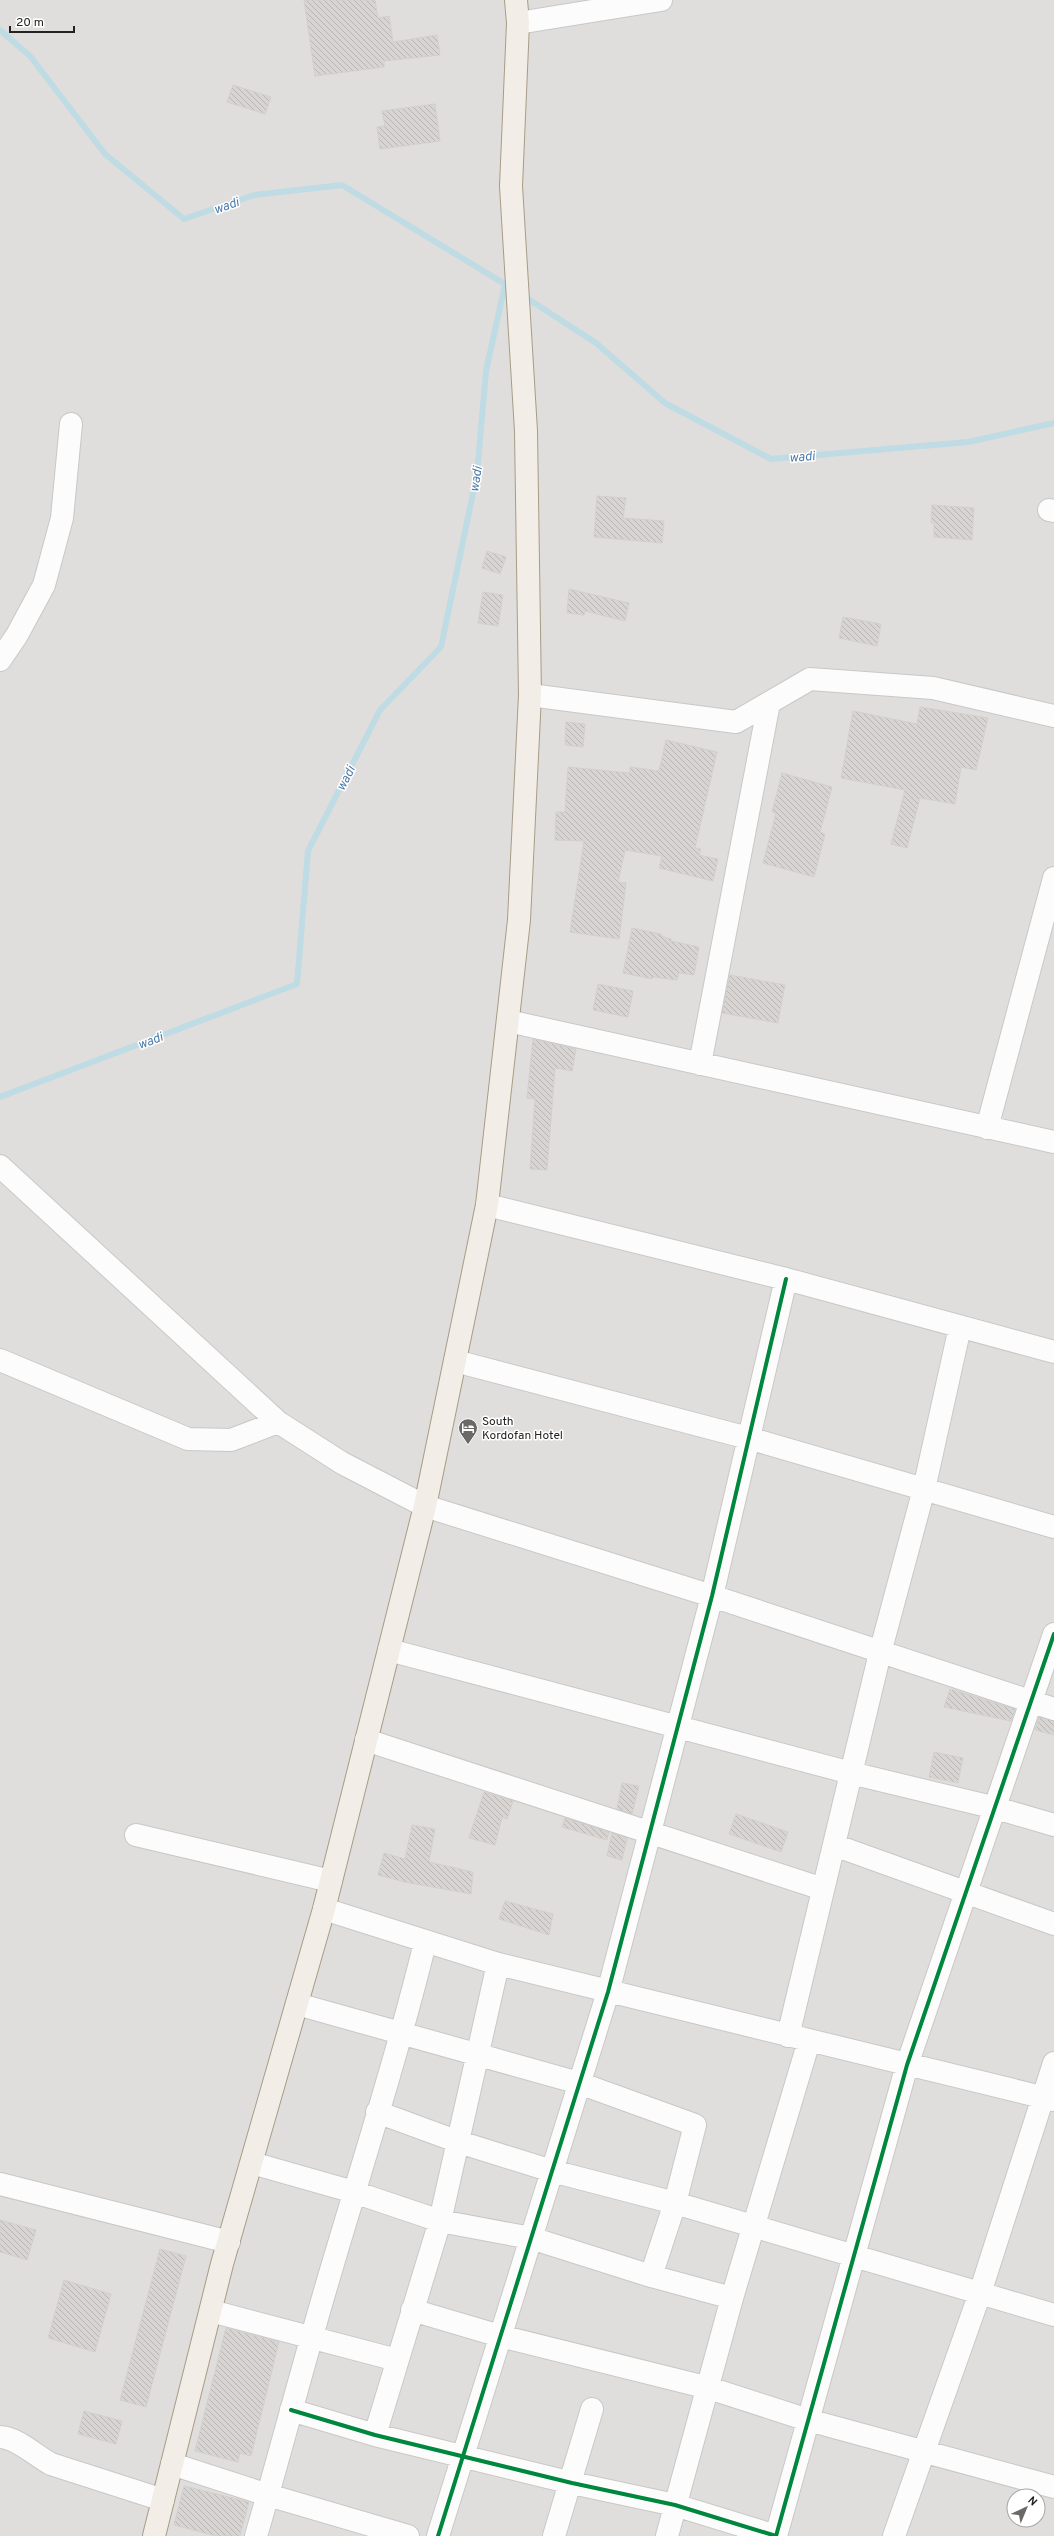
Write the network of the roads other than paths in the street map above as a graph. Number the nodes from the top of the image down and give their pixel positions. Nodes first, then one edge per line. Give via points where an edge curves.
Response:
1 (516, 0) edge
2 (661, 0) edge
3 (518, 23) junction
4 (71, 424) dead end
5 (0, 660) edge
6 (530, 695) junction
7 (769, 703) junction
8 (1054, 716) edge
9 (1054, 878) edge
10 (508, 1021) junction
11 (700, 1064) junction
12 (988, 1128) junction
13 (1054, 1142) edge
14 (0, 1166) edge
15 (487, 1205) junction
16 (786, 1280) junction
17 (960, 1327) junction
18 (1054, 1352) edge
19 (0, 1360) edge
20 (455, 1361) junction
21 (278, 1422) junction
22 (748, 1438) junction
23 (924, 1489) junction
24 (426, 1506) junction
25 (1054, 1527) edge
26 (712, 1596) junction
27 (1054, 1634) edge
28 (389, 1650) junction
29 (880, 1653) junction
30 (1032, 1702) junction
31 (1054, 1709) edge
32 (678, 1727) junction
33 (366, 1740) junction
34 (851, 1774) junction
35 (996, 1808) junction
36 (1054, 1825) edge
37 (650, 1831) junction
38 (136, 1835) dead end
39 (834, 1845) junction
40 (331, 1881) junction
41 (823, 1889) junction
42 (967, 1891) junction
43 (324, 1909) junction
44 (1054, 1924) edge
45 (425, 1943) junction
46 (498, 1964) junction
47 (608, 1992) junction
48 (298, 2004) junction
49 (403, 2034) junction
50 (798, 2039) junction
51 (477, 2052) junction
52 (1054, 2063) edge
53 (907, 2065) junction
54 (580, 2082) junction
55 (1048, 2098) edge
56 (377, 2112) junction
57 (459, 2142) junction
58 (252, 2163) junction
59 (552, 2172) junction
60 (0, 2184) edge
61 (354, 2192) junction
62 (675, 2203) junction
63 (440, 2221) junction
64 (753, 2228) junction
65 (531, 2238) junction
66 (229, 2242) junction
67 (854, 2256) junction
68 (651, 2276) junction
69 (980, 2293) junction
70 (732, 2298) junction
71 (412, 2310) junction
72 (211, 2311) junction
73 (1054, 2315) edge
74 (500, 2336) junction
75 (311, 2338) junction
76 (397, 2360) junction
77 (709, 2388) junction
78 (592, 2409) dead end
79 (291, 2410) junction
80 (808, 2420) junction
81 (375, 2435) junction
82 (0, 2437) edge
83 (925, 2452) junction
84 (462, 2456) junction
85 (172, 2464) junction
86 (572, 2483) junction
87 (1054, 2487) edge
88 (268, 2495) junction
89 (163, 2500) junction
90 (675, 2505) junction
91 (154, 2536) edge
92 (256, 2536) edge
93 (408, 2536) edge
94 (438, 2536) edge
95 (554, 2536) edge
96 (666, 2536) edge
97 (894, 2536) edge

1 - 3 main road
2 - 3 street
3 - 6 main road via 511,186 526,431
4 - 5 street via 62,518 44,585 17,635
6 - 7 street via 736,722
6 - 10 main road via 519,920
7 - 8 street via 810,679 933,688
7 - 11 street
9 - 12 street
10 - 11 street
10 - 15 main road
11 - 12 street
12 - 13 street
14 - 21 street
15 - 16 street
15 - 20 main road
16 - 17 street
16 - 22 street
17 - 18 street
17 - 23 street
19 - 21 street via 188,1440 231,1440
20 - 22 street
20 - 24 main road
21 - 24 street via 342,1463
22 - 23 street
22 - 26 street
23 - 25 street
23 - 29 street
24 - 26 street
24 - 28 main road
26 - 29 street
26 - 32 street
27 - 30 street
28 - 32 street
28 - 33 main road
29 - 30 street
29 - 34 street
30 - 31 street
30 - 35 street
32 - 34 street
32 - 37 street
33 - 37 street
33 - 40 main road
34 - 35 street
34 - 39 street
35 - 36 street
35 - 42 street
37 - 41 street
37 - 47 street
38 - 40 street
39 - 41 street
39 - 42 street
40 - 43 main road
41 - 50 street
42 - 44 street
42 - 53 street
43 - 45 street
43 - 48 main road
45 - 46 street
45 - 49 street
46 - 47 street
46 - 51 street
47 - 50 street
47 - 54 street
48 - 49 street
48 - 58 main road
49 - 51 street
49 - 56 street
50 - 53 street
50 - 64 street
51 - 54 street
51 - 57 street
52 - 55 street
53 - 55 street
53 - 67 street
54 - 59 street
54 - 62 street via 695,2125
55 - 69 street
56 - 57 street
56 - 61 street
57 - 59 street
57 - 63 street
58 - 61 street
58 - 66 main road
59 - 62 street
59 - 65 street
60 - 66 street
61 - 63 street
61 - 75 street
62 - 64 street
62 - 68 street
63 - 65 street
63 - 71 street
64 - 67 street
64 - 70 street
65 - 68 street
65 - 74 street
66 - 72 main road
67 - 69 street
67 - 80 street
68 - 70 street
69 - 73 street
69 - 83 street
70 - 77 street
71 - 74 street
71 - 76 street
72 - 75 street
72 - 85 main road
74 - 77 street
74 - 84 street
75 - 76 street
75 - 79 street
76 - 81 street
77 - 80 street
77 - 90 street
78 - 86 street
79 - 81 street
79 - 88 street
80 - 83 street
80 - 90 street via 776,2536
81 - 84 street
82 - 89 street via 15,2440 35,2456 52,2464
83 - 87 street
83 - 97 street
84 - 86 street
84 - 94 street
85 - 88 street
85 - 89 main road
86 - 90 street
86 - 95 street
88 - 92 street
88 - 93 street
89 - 91 main road
90 - 96 street

